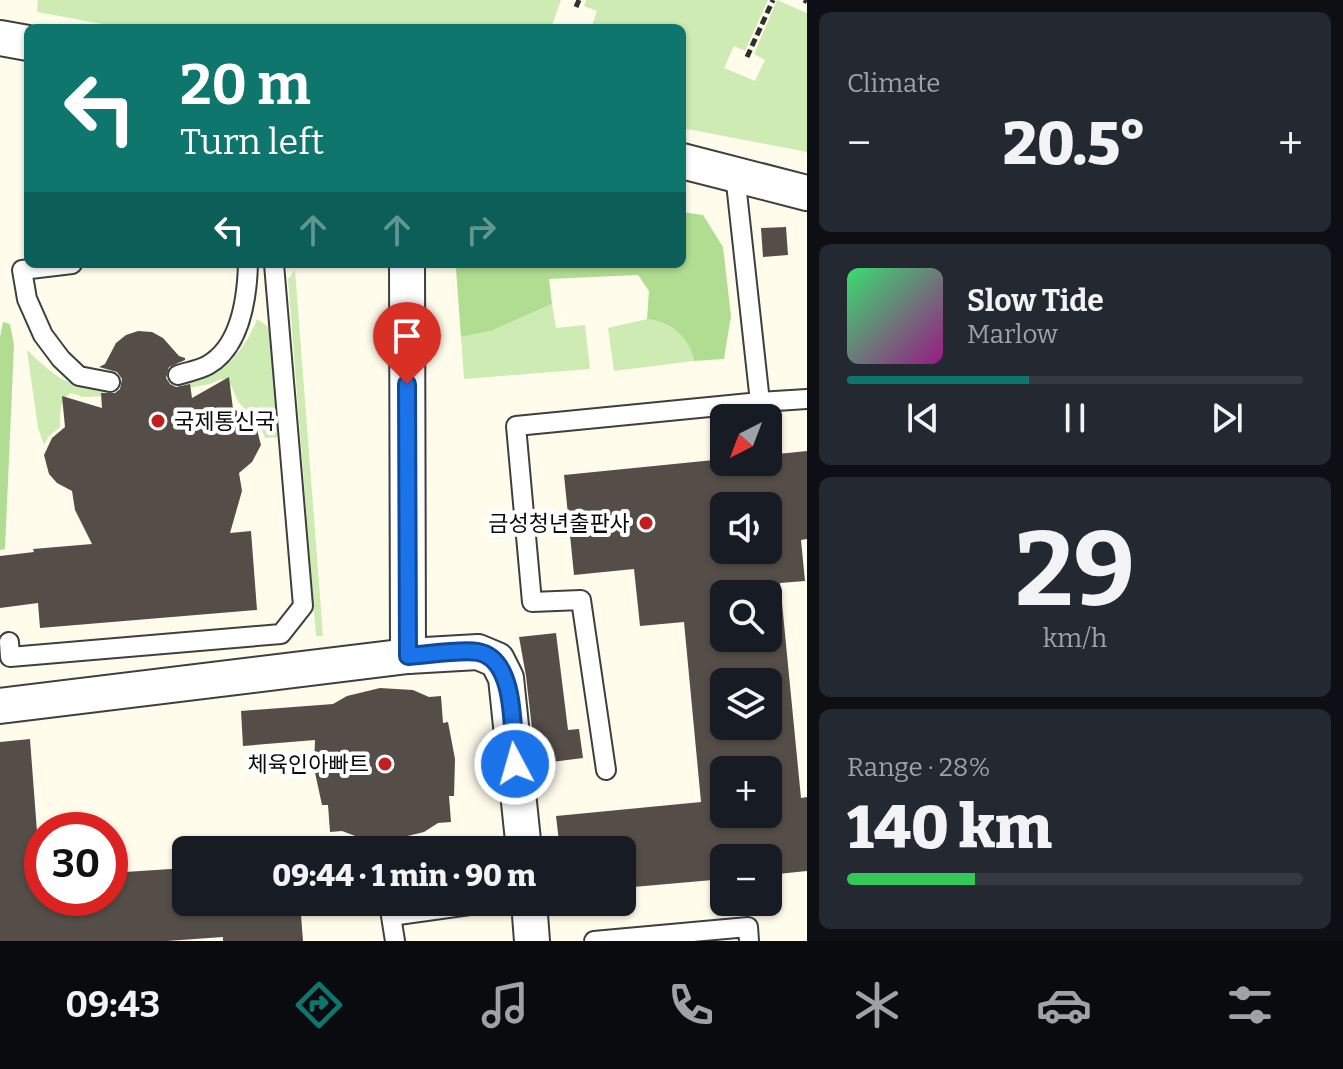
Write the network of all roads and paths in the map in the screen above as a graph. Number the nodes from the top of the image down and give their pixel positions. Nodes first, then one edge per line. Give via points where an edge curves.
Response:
1 (579, 0) edge
2 (773, 0) edge
3 (576, 7) dead end
4 (0, 38) edge
5 (24, 42) edge
6 (747, 57) dead end
7 (686, 162) edge
8 (735, 174) junction
9 (686, 183) edge
10 (807, 193) edge
11 (39, 268) edge
12 (248, 268) edge
13 (274, 268) edge
14 (407, 268) edge
15 (178, 375) dead end
16 (110, 382) dead end
17 (807, 399) edge
18 (760, 402) junction
19 (9, 642) dead end
20 (408, 656) junction
21 (0, 706) edge
22 (606, 770) dead end
23 (523, 836) edge
24 (391, 916) edge
25 (530, 916) edge
26 (395, 941) edge
27 (532, 941) edge
28 (594, 941) edge
29 (749, 941) edge

1 - 3 path
2 - 6 path
4 - 5 street
7 - 8 street
8 - 9 street
8 - 10 street
8 - 18 lane
11 - 16 lane via 22,270 27,299 43,335 79,376
12 - 15 lane via 242,317 227,348 208,365
13 - 19 lane via 303,606 281,634 10,657
14 - 20 street
17 - 18 lane
18 - 22 lane via 516,426 532,602 581,600
20 - 21 street
20 - 23 street via 478,652 497,660 506,678
24 - 26 lane
25 - 27 street
28 - 29 lane via 748,927

